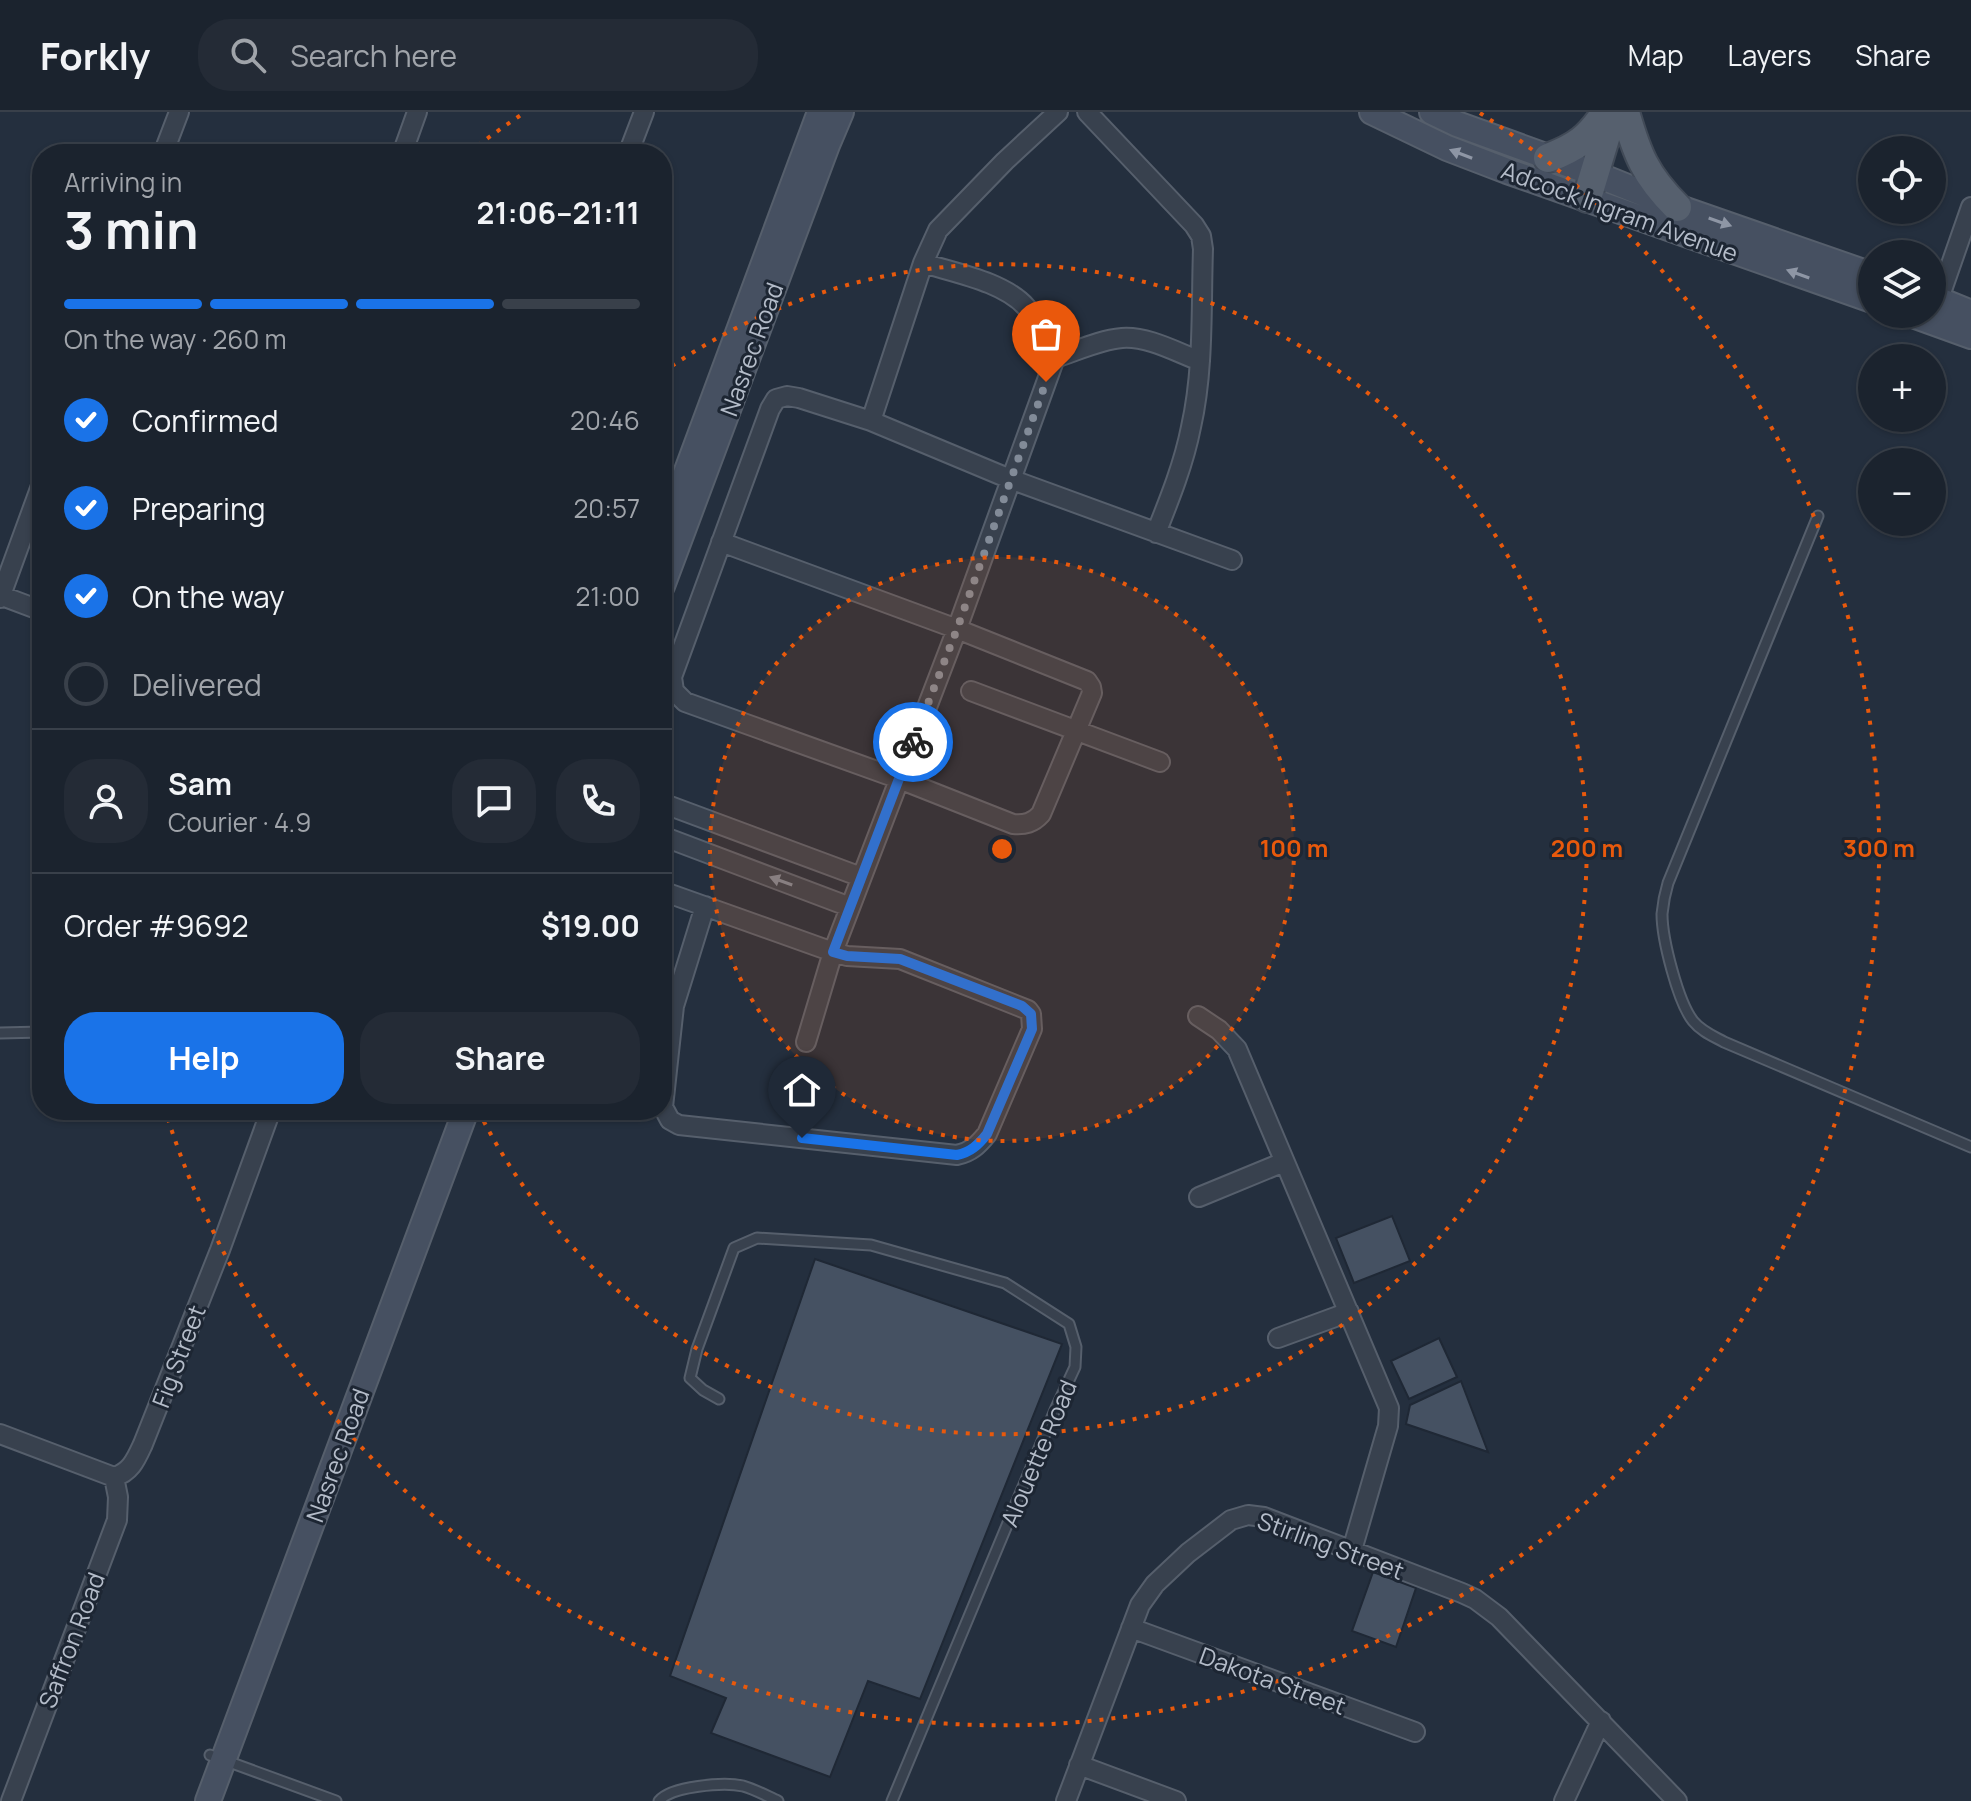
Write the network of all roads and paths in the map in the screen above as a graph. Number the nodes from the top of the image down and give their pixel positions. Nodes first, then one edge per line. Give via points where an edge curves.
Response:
1 (179, 112) edge
2 (417, 112) edge
3 (644, 112) edge
4 (820, 112) edge
5 (841, 112) edge
6 (1058, 112) edge
7 (1087, 112) edge
8 (1372, 112) edge
9 (1432, 112) edge
10 (1606, 112) edge
11 (1613, 112) edge
12 (1625, 112) edge
13 (167, 144) edge
14 (406, 144) edge
15 (632, 144) edge
16 (1548, 158) junction
17 (1591, 186) junction
18 (1677, 207) junction
19 (1971, 207) edge
20 (923, 263) junction
21 (1946, 266) edge
22 (1858, 270) edge
23 (1858, 294) edge
24 (1946, 310) edge
25 (1971, 313) edge
26 (1946, 320) edge
27 (1971, 336) edge
28 (1055, 358) junction
29 (1200, 361) junction
30 (871, 421) junction
31 (1010, 479) junction
32 (32, 511) edge
33 (672, 511) edge
34 (1818, 516) dead end
35 (1156, 533) junction
36 (721, 542) junction
37 (672, 559) edge
38 (1232, 560) dead end
39 (1, 597) edge
40 (32, 608) edge
41 (957, 629) junction
42 (971, 691) dead end
43 (1076, 732) junction
44 (1160, 762) dead end
45 (899, 779) junction
46 (672, 807) edge
47 (724, 826) junction
48 (672, 840) edge
49 (713, 856) junction
50 (861, 877) junction
51 (672, 894) edge
52 (705, 906) junction
53 (850, 907) junction
54 (833, 952) junction
55 (1198, 1016) dead end
56 (672, 1024) edge
57 (32, 1032) edge
58 (0, 1033) edge
59 (806, 1042) dead end
60 (267, 1120) edge
61 (445, 1120) edge
62 (462, 1120) edge
63 (670, 1120) edge
64 (1971, 1147) edge
65 (1284, 1162) junction
66 (1199, 1197) dead end
67 (1349, 1312) junction
68 (1278, 1338) dead end
69 (719, 1399) dead end
70 (0, 1434) edge
71 (114, 1477) junction
72 (1352, 1550) junction
73 (1131, 1628) junction
74 (1601, 1721) junction
75 (1415, 1732) dead end
76 (217, 1757) junction
77 (1079, 1765) junction
78 (890, 1799) edge
79 (11, 1801) edge
80 (193, 1801) edge
81 (208, 1801) edge
82 (336, 1801) edge
83 (659, 1801) edge
84 (778, 1801) edge
85 (1066, 1801) edge
86 (1176, 1801) edge
87 (1564, 1801) edge
88 (1677, 1801) edge

1 - 13 street
2 - 14 street
3 - 15 street
4 - 33 main road, Nasrec Road
5 - 37 main road, Nasrec Road
6 - 20 street via 938,230
7 - 29 street via 1201,236
17 -> 8 main road, Adcock Ingram Avenue via 1507,171
9 - 16 main road, Adcock Ingram Avenue
10 - 16 main road via 1587,138
11 - 17 main road
12 - 18 main road via 1645,169
16 - 17 main road, Adcock Ingram Avenue
17 - 18 main road, Adcock Ingram Avenue
23 -> 17 main road, Adcock Ingram Avenue
18 -> 22 main road, Adcock Ingram Avenue
19 - 21 street
20 - 28 street via 988,283 1017,299
20 - 30 street
24 - 25 main road
26 - 27 main road
28 - 29 street via 1130,338
28 - 31 street
29 - 35 street via 1191,427
30 - 31 street
30 - 36 street via 799,398 776,399
31 - 35 street
31 - 41 street
32 - 39 street
34 - 64 lane via 1668,883 1663,930 1682,1001 1701,1029
35 - 38 street
36 - 41 street
36 - 45 street via 672,677 678,697
39 - 40 street
41 - 43 street via 1087,681 1092,693
41 - 45 street
42 - 43 street
43 - 44 street
43 - 45 street via 1041,814 1030,823 1013,824
45 - 50 street
46 - 47 street
47 - 49 street
47 - 50 street
48 - 49 street
53 -> 49 street
50 - 53 street
51 - 52 street
52 - 54 street
52 - 56 street
53 - 54 street
54 - 59 street
54 - 63 street via 900,959 1031,1014 1032,1029 979,1145 957,1155
55 - 65 street via 1237,1049
57 - 58 lane
60 - 71 street, Fig Street via 143,1444 130,1468
61 - 76 main road, Nasrec Road
62 - 76 main road, Nasrec Road
65 - 66 street
65 - 67 street
67 - 68 street
67 - 72 street via 1390,1416
69 - 78 lane, Alouette Road via 690,1378 734,1248 757,1238 871,1245 1005,1283 1069,1324 1075,1367
70 - 71 street
71 - 79 street, Saffron Road via 117,1520
72 - 73 street, Stirling Street via 1264,1517 1240,1516 1155,1584
72 - 74 street, Stirling Street via 1475,1599
73 - 75 street, Dakota Street
73 - 77 street, Stirling Street
74 - 87 street
74 - 88 street, Stirling Street
76 - 80 main road, Nasrec Road
76 - 81 main road, Nasrec Road
76 - 82 lane
77 - 85 street, Stirling Street
77 - 86 street
83 - 84 lane via 665,1794 698,1786 743,1786

